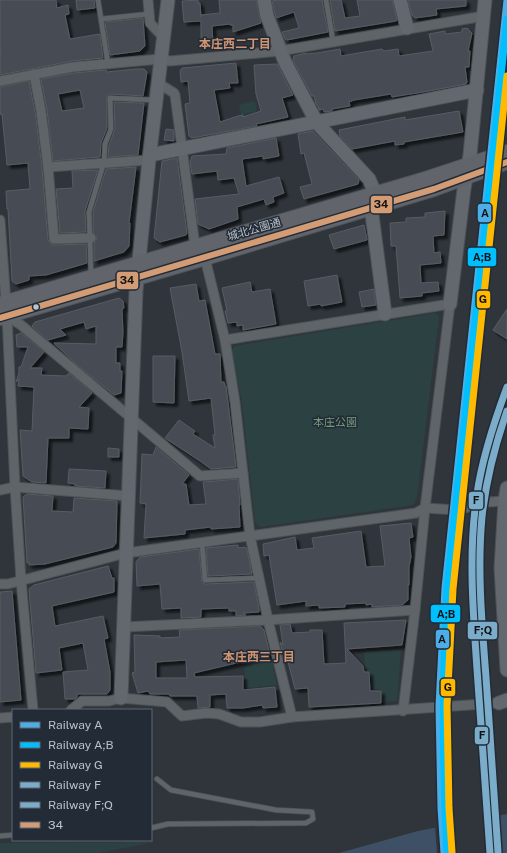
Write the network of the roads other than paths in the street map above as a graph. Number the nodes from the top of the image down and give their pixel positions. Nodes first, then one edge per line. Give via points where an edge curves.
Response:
1 (98, 0) edge
2 (148, 0) edge
3 (168, 0) edge
4 (264, 0) edge
5 (326, 0) edge
6 (400, 0) edge
7 (485, 0) edge
8 (150, 14) junction
9 (484, 16) junction
10 (101, 19) junction
11 (407, 28) junction
12 (163, 37) junction
13 (333, 41) junction
14 (280, 51) junction
15 (160, 59) junction
16 (108, 64) junction
17 (34, 74) junction
18 (0, 81) edge
19 (158, 83) junction
20 (477, 90) junction
21 (156, 100) junction
22 (317, 122) junction
23 (183, 149) junction
24 (507, 152) edge
25 (150, 158) junction
26 (104, 162) junction
27 (507, 162) edge
28 (469, 164) junction
29 (48, 166) junction
30 (466, 178) junction
31 (375, 194) junction
32 (371, 208) junction
33 (0, 220) edge
34 (91, 238) junction
35 (195, 246) junction
36 (205, 258) junction
37 (139, 262) junction
38 (92, 276) junction
39 (138, 277) junction
40 (450, 304) junction
41 (3, 310) edge
42 (385, 314) junction
43 (225, 340) junction
44 (132, 418) junction
45 (243, 472) junction
46 (15, 487) junction
47 (507, 488) edge
48 (0, 490) edge
49 (129, 496) junction
50 (506, 501) edge
51 (425, 508) junction
52 (250, 536) junction
53 (202, 543) junction
54 (126, 553) junction
55 (504, 568) edge
56 (259, 578) junction
57 (21, 580) junction
58 (0, 584) edge
59 (415, 610) junction
60 (268, 620) junction
61 (124, 627) junction
62 (506, 637) edge
63 (507, 670) edge
64 (121, 698) junction
65 (503, 702) edge
66 (32, 709) edge
67 (71, 709) edge
68 (403, 711) junction
69 (12, 717) edge
70 (292, 717) junction
71 (0, 718) edge
72 (158, 779) dead end
73 (152, 828) edge
74 (12, 835) edge
75 (0, 836) edge

1 - 10 lane
2 - 8 street
3 - 12 street
4 - 14 street
5 - 13 lane
6 - 11 street
7 - 9 street
8 - 10 lane
8 - 12 street via 150,23
9 - 11 street
9 - 20 street
10 - 16 lane
11 - 13 street
12 - 15 street
13 - 14 street
14 - 15 street via 170,61
14 - 22 street
15 - 16 street
15 - 19 street
16 - 17 street
17 - 18 street
17 - 29 street
19 - 21 street
19 - 23 street via 174,92
20 - 22 street
20 - 28 street
21 - 25 street
21 - 26 lane via 110,98 111,129 105,144
22 - 23 street
22 - 31 street via 369,179
23 - 25 street
23 - 35 street
24 - 28 main road, 城北公園通
25 - 26 street
25 - 37 street
26 - 29 street
26 - 34 lane via 89,212
27 - 30 main road, 城北公園通
28 - 30 street
28 - 31 main road, 城北公園通
29 - 34 street via 54,240
30 - 32 main road, 城北公園通
30 - 40 street
31 - 35 main road, 城北公園通
32 - 36 main road, 城北公園通
32 - 42 street
33 - 41 street
34 - 38 lane
35 - 37 main road, 城北公園通
36 - 39 main road, 城北公園通
36 - 43 street
37 - 38 main road, 城北公園通
37 - 39 street
38 - 41 main road, 城北公園通
39 - 41 main road, 城北公園通
39 - 44 street
40 - 42 street
40 - 51 street
41 - 44 street
41 - 46 street
42 - 43 street
43 - 45 street
44 - 45 street via 200,476
44 - 49 street
45 - 52 street
46 - 48 street
46 - 49 street
46 - 57 street
47 - 50 street
49 - 54 street
50 - 51 street via 488,502 457,510
50 - 55 street
51 - 52 street via 416,513
51 - 59 street
52 - 53 street
52 - 56 street
53 - 54 street
53 - 56 lane via 205,580
54 - 57 street
54 - 61 street
55 - 62 street
56 - 60 street
57 - 58 street
57 - 66 street
59 - 60 street
59 - 68 street
60 - 61 street
60 - 70 street
61 - 64 street
62 - 63 street
64 - 67 street via 109,701 82,701
64 - 70 street via 167,702 182,716 219,714 241,722
65 - 68 street
68 - 70 street
69 - 71 street
72 - 73 lane via 171,790 276,810 312,812 313,819 306,822 168,824
74 - 75 lane

